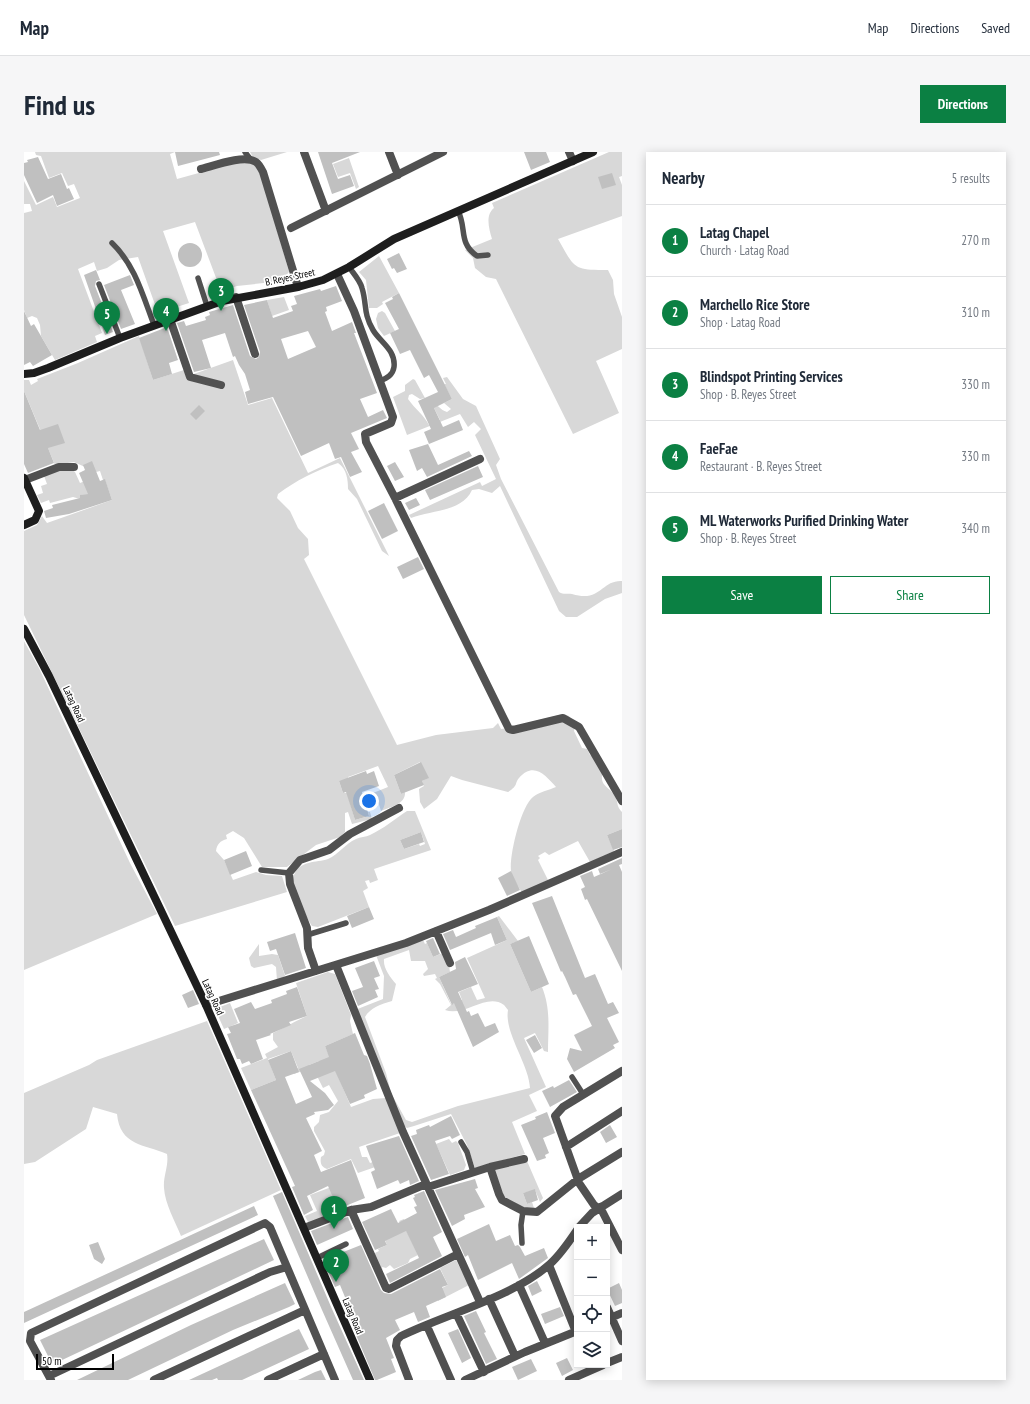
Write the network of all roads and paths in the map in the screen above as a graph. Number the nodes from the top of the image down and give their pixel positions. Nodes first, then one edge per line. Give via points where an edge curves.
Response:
1 (245, 152) edge
2 (304, 152) edge
3 (388, 152) edge
4 (442, 152) edge
5 (568, 152) edge
6 (593, 152) edge
7 (252, 160) junction
8 (573, 161) junction
9 (200, 169) dead end
10 (398, 175) junction
11 (326, 211) junction
12 (458, 211) junction
13 (291, 228) dead end
14 (112, 243) dead end
15 (488, 255) dead end
16 (349, 267) junction
17 (337, 274) junction
18 (198, 278) dead end
19 (99, 284) dead end
20 (298, 287) junction
21 (236, 297) junction
22 (207, 306) junction
23 (170, 319) junction
24 (154, 325) junction
25 (120, 338) junction
26 (255, 354) dead end
27 (24, 374) edge
28 (380, 381) junction
29 (221, 385) dead end
30 (480, 459) dead end
31 (74, 467) dead end
32 (24, 479) edge
33 (395, 498) junction
34 (24, 525) edge
35 (24, 629) edge
36 (622, 801) edge
37 (399, 808) dead end
38 (622, 852) edge
39 (261, 870) dead end
40 (289, 873) junction
41 (346, 923) dead end
42 (436, 931) junction
43 (307, 935) junction
44 (450, 963) dead end
45 (336, 965) junction
46 (316, 971) junction
47 (206, 1005) junction
48 (622, 1071) edge
49 (572, 1077) dead end
50 (583, 1094) junction
51 (622, 1111) edge
52 (461, 1142) dead end
53 (566, 1147) junction
54 (622, 1152) edge
55 (524, 1159) dead end
56 (490, 1166) junction
57 (473, 1172) junction
58 (578, 1179) junction
59 (427, 1186) junction
60 (622, 1194) edge
61 (599, 1207) junction
62 (350, 1210) junction
63 (523, 1211) junction
64 (582, 1224) edge
65 (304, 1228) junction
66 (574, 1238) edge
67 (522, 1243) dead end
68 (346, 1244) dead end
69 (622, 1250) edge
70 (458, 1254) junction
71 (317, 1258) junction
72 (549, 1265) junction
73 (287, 1267) junction
74 (519, 1285) junction
75 (488, 1299) junction
76 (480, 1302) junction
77 (306, 1310) junction
78 (456, 1312) junction
79 (622, 1313) edge
80 (610, 1319) edge
81 (574, 1325) edge
82 (427, 1326) junction
83 (574, 1333) edge
84 (622, 1341) edge
85 (545, 1343) junction
86 (324, 1354) junction
87 (515, 1356) junction
88 (622, 1357) edge
89 (610, 1362) edge
90 (596, 1368) edge
91 (484, 1372) junction
92 (50, 1378) edge
93 (154, 1380) edge
94 (268, 1380) edge
95 (335, 1380) edge
96 (370, 1380) edge
97 (409, 1380) edge
98 (451, 1380) edge
99 (465, 1380) edge
100 (569, 1380) edge

1 - 7 lane
2 - 11 street
3 - 10 street
4 - 10 street
5 - 8 street
6 - 8 street, B. Reyes Street
7 - 9 street via 239,159
7 - 20 street via 257,162 263,172
8 - 12 street, B. Reyes Street
10 - 11 street
11 - 13 street
12 - 15 lane via 463,222 467,250 476,256
12 - 16 street, B. Reyes Street via 394,239
14 - 24 lane via 132,268
16 - 17 street, B. Reyes Street
16 - 28 lane via 362,286 370,325 391,351 394,361 392,373
17 - 20 street, B. Reyes Street
17 - 28 street
18 - 22 lane
19 - 25 lane
20 - 21 street, B. Reyes Street
21 - 22 street, B. Reyes Street
21 - 26 street
22 - 23 street, B. Reyes Street
23 - 24 street, B. Reyes Street
23 - 29 street via 190,377
24 - 25 street, B. Reyes Street
25 - 27 street, B. Reyes Street via 48,368
28 - 33 street via 394,419 388,425 368,432 364,438
30 - 33 street
31 - 32 street via 59,467
32 - 34 street via 39,514 35,520
33 - 36 street via 509,729 563,718 570,720 579,727
35 - 47 street, Latag Road via 49,676
37 - 40 street via 350,834 328,850 300,860
38 - 42 street
39 - 40 lane
40 - 43 street via 290,884 306,925
41 - 43 lane
42 - 44 street
42 - 45 street
43 - 46 street via 308,948
45 - 46 street
45 - 59 street
46 - 47 street
47 - 65 street, Latag Road
48 - 50 street
49 - 50 lane
50 - 53 street via 563,1107 555,1116
51 - 53 street
52 - 57 lane
53 - 58 street
54 - 58 street
55 - 56 street
56 - 57 street
56 - 63 street via 502,1200
57 - 59 street
58 - 61 street via 594,1205
58 - 63 street via 537,1212
59 - 62 street via 371,1207
59 - 70 street
60 - 61 street
61 - 64 street
61 - 69 street
62 - 65 street
62 - 70 street via 386,1288 389,1289
63 - 67 lane
65 - 71 street, Latag Road
66 - 72 street
68 - 71 lane
70 - 76 street
71 - 96 street, Latag Road
72 - 74 street
72 - 81 street
73 - 77 street
73 - 92 street via 270,1272
73 - 92 street via 270,1227 268,1224 262,1224 31,1333 30,1341
74 - 75 street
74 - 85 street
75 - 76 street
75 - 87 street
76 - 78 street
77 - 86 street
77 - 93 street
78 - 82 street
78 - 91 street
79 - 80 street
80 - 84 street
82 - 97 street via 397,1340 396,1346
82 - 98 street
83 - 85 street
85 - 87 street
86 - 94 street
86 - 95 street
87 - 91 street
88 - 89 street
90 - 100 street
91 - 99 street

